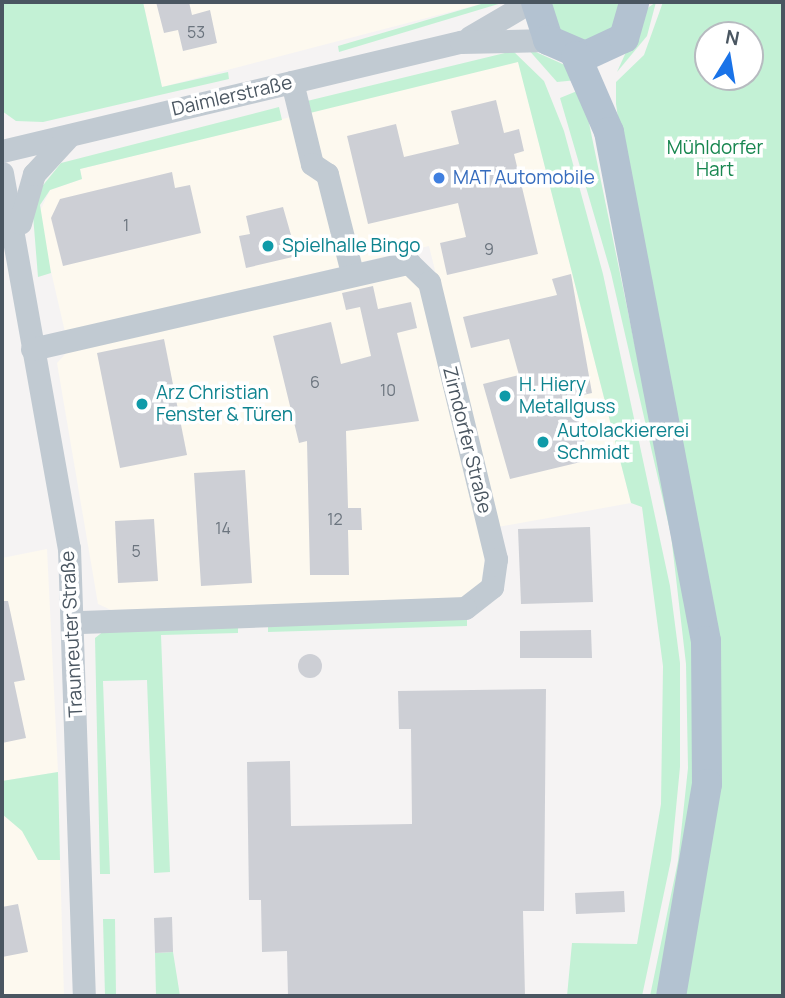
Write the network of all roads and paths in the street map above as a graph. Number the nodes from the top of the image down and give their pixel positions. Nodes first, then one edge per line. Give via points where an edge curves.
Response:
1 (530, 2) edge
2 (536, 2) edge
3 (634, 2) edge
4 (548, 40) junction
5 (461, 42) junction
6 (610, 50) junction
7 (576, 56) junction
8 (292, 82) junction
9 (608, 132) junction
10 (71, 135) junction
11 (2, 151) edge
12 (2, 173) edge
13 (9, 249) edge
14 (352, 273) junction
15 (32, 349) junction
16 (74, 622) junction
17 (84, 996) edge
18 (671, 996) edge

1 - 5 street, Daimlerstraße
2 - 4 main road
3 - 6 main road via 629,30
4 - 5 street, Daimlerstraße
4 - 7 main road
5 - 8 street, Daimlerstraße
6 - 7 main road
6 - 9 main road
7 - 9 main road
8 - 10 street, Daimlerstraße
8 - 14 street via 312,164 327,174
9 - 18 main road via 706,641 707,784
10 - 11 street, Daimlerstraße
10 - 13 street, Traunreuter Straße via 28,185
12 - 13 street, Traunreuter Straße
13 - 15 street, Traunreuter Straße
14 - 15 street, Zirndorfer Straße
14 - 16 street, Zirndorfer Straße via 409,264 429,282 496,559 485,598 466,608
15 - 16 street, Traunreuter Straße via 57,468
16 - 17 street, Traunreuter Straße

